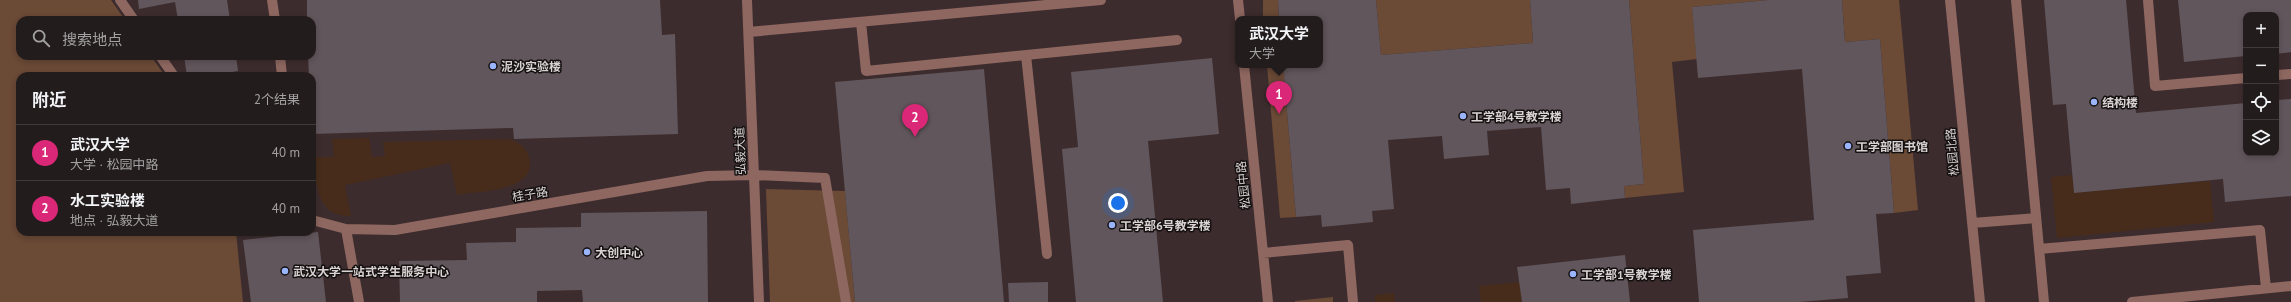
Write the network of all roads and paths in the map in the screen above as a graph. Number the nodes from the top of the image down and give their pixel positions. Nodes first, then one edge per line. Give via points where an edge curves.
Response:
1 (120, 0) edge
2 (272, 0) edge
3 (747, 0) edge
4 (1102, 0) edge
5 (1238, 0) edge
6 (1950, 0) edge
7 (2016, 0) edge
8 (2148, 0) edge
9 (131, 16) edge
10 (274, 16) edge
11 (1240, 16) edge
12 (861, 22) junction
13 (749, 32) junction
14 (1177, 40) dead end
15 (1026, 55) junction
16 (163, 60) edge
17 (280, 60) edge
18 (1244, 68) edge
19 (171, 72) edge
20 (282, 72) edge
21 (2291, 74) edge
22 (2279, 75) edge
23 (2243, 78) edge
24 (754, 175) junction
25 (2036, 218) junction
26 (316, 221) edge
27 (1972, 223) junction
28 (346, 230) junction
29 (2039, 249) junction
30 (1263, 253) junction
31 (1047, 254) dead end
32 (2291, 286) edge
33 (2266, 288) junction
34 (359, 302) edge
35 (759, 302) edge
36 (846, 302) edge
37 (1268, 302) edge
38 (1353, 302) edge
39 (1980, 302) edge
40 (2044, 302) edge
41 (2132, 302) edge

1 - 9 street
2 - 10 street
3 - 13 street, 弘毅大道
4 - 12 street
5 - 11 street
6 - 27 street, 松园北路
7 - 25 street
8 - 23 street via 2155,86
12 - 13 street
12 - 15 street via 866,70
13 - 24 street, 弘毅大道
14 - 15 street
15 - 31 street
16 - 19 street
17 - 20 street
18 - 30 street, 松园中路
21 - 22 street
24 - 28 street, 桂子路 via 707,176 395,230
24 - 35 street, 弘毅大道
24 - 36 street, 桂子路 via 825,178
25 - 27 street
25 - 29 street
26 - 28 street, 桂子路
27 - 39 street, 松园北路
28 - 34 street
29 - 33 street via 2260,230
29 - 40 street
30 - 37 street, 松园中路
30 - 38 street via 1348,245
32 - 33 street
33 - 41 street

